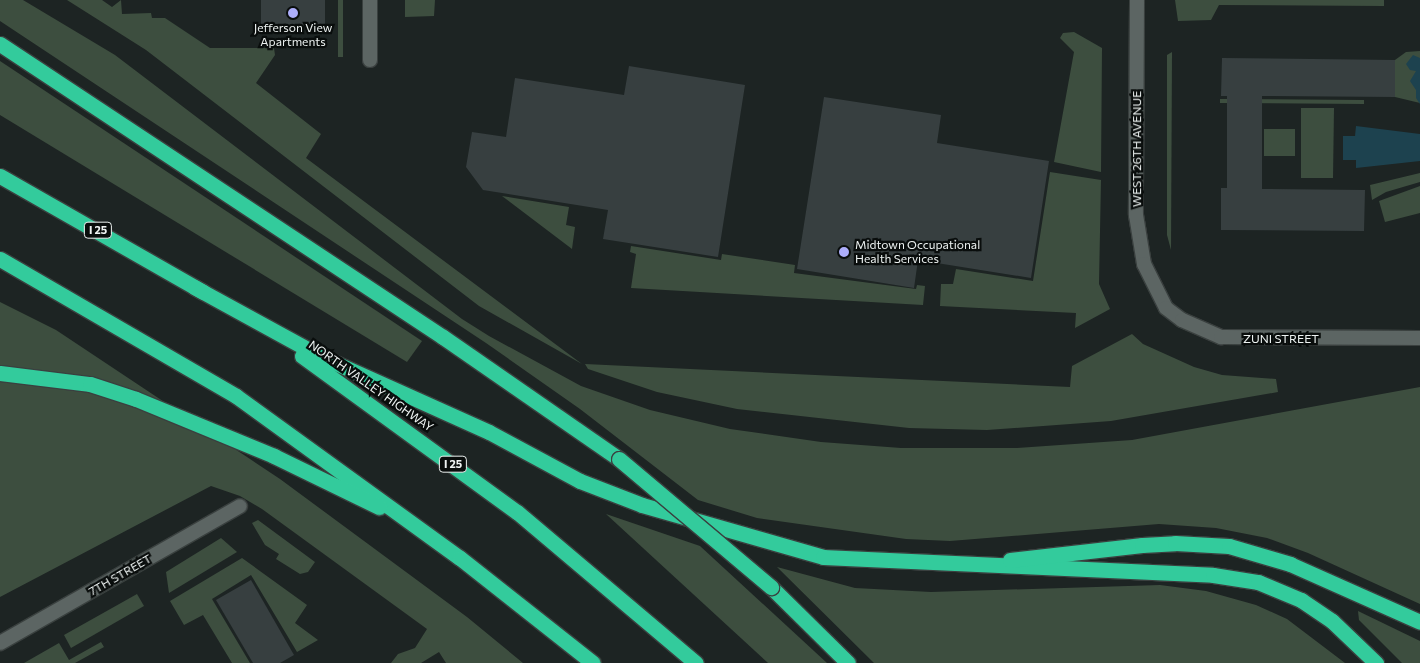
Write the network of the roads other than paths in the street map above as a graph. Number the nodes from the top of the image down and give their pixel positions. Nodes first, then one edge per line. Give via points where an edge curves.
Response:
1 (370, 0) edge
2 (1137, 0) edge
3 (0, 44) edge
4 (370, 60) dead end
5 (0, 176) edge
6 (0, 259) edge
7 (194, 287) junction
8 (1157, 294) joint
9 (1420, 338) edge
10 (0, 373) edge
11 (240, 506) dead end
12 (420, 528) junction
13 (960, 566) junction
14 (1420, 622) edge
15 (0, 644) edge
16 (585, 658) edge
17 (593, 663) edge
18 (696, 663) edge
19 (848, 663) edge
20 (1376, 663) edge

1 - 4 street
2 - 8 street, WEST 26TH AVENUE via 1136,215 1144,264
3 - 19 highway, bridge via 443,337 619,459 771,587
5 - 7 highway, NORTH VALLEY HIGHWAY / I 25
6 - 12 highway via 236,396
7 - 13 highway via 320,356 489,432 580,481 642,505 823,557
7 - 18 highway, NORTH VALLEY HIGHWAY / I 25 via 347,386 433,449 583,565
8 - 9 street, ZUNI STREET via 1166,308 1182,320 1221,337
10 - 12 highway via 90,384 136,399 274,456
11 - 15 street, 7TH STREET
12 - 16 highway
13 - 14 highway via 1142,544 1229,546 1290,564
13 - 20 highway via 1154,571 1258,582 1301,600 1324,616
16 - 17 highway

